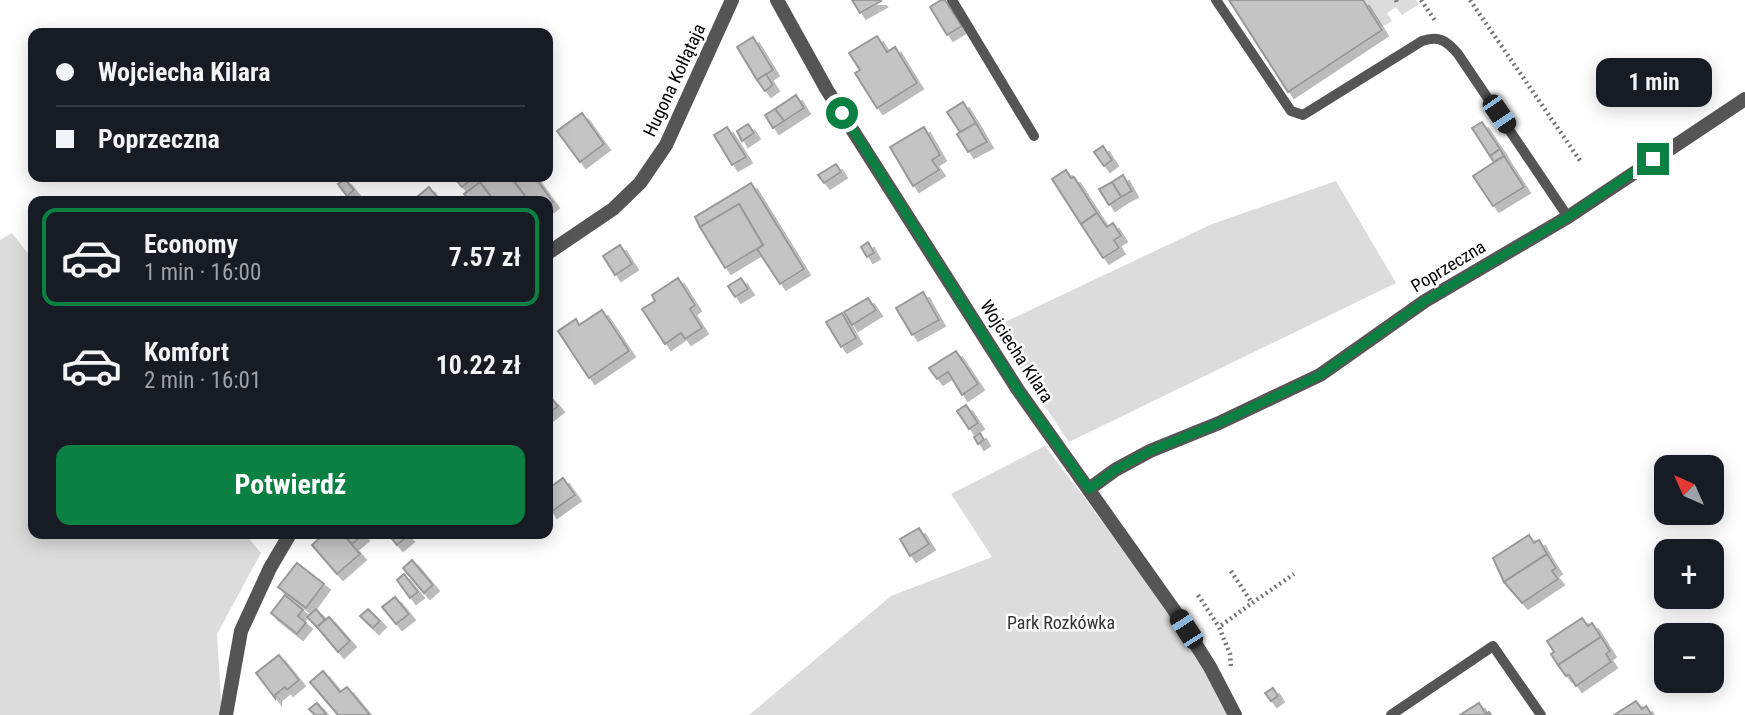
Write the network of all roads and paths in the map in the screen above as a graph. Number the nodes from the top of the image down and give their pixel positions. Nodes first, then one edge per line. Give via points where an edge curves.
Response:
1 (732, 0) edge
2 (777, 0) edge
3 (952, 0) edge
4 (1216, 0) edge
5 (1421, 0) edge
6 (1470, 0) edge
7 (1442, 38) junction
8 (1745, 99) edge
9 (1034, 136) dead end
10 (1581, 162) dead end
11 (1568, 217) junction
12 (553, 250) edge
13 (1089, 489) junction
14 (287, 539) edge
15 (1231, 571) dead end
16 (1294, 574) dead end
17 (1198, 595) dead end
18 (1252, 603) junction
19 (1219, 627) junction
20 (1230, 654) dead end
21 (226, 715) edge
22 (1234, 715) edge
23 (1391, 715) edge
24 (1541, 715) edge

1 - 12 street, Hugona Kołłątaja via 666,145 640,183 613,209
2 - 13 street, Wojciecha Kilara via 827,90 1018,390
3 - 9 lane
4 - 7 lane via 1291,111 1304,115 1422,41
5 - 7 path
6 - 10 path
7 - 11 lane via 1458,54
8 - 11 street, Poprzeczna
11 - 13 street, Poprzeczna via 1425,301 1320,375 1150,451
13 - 22 street, Wojciecha Kilara via 1174,610
14 - 21 street via 241,631
15 - 18 path
16 - 18 path
17 - 19 path
18 - 19 path
19 - 20 path
23 - 24 lane via 1493,646

